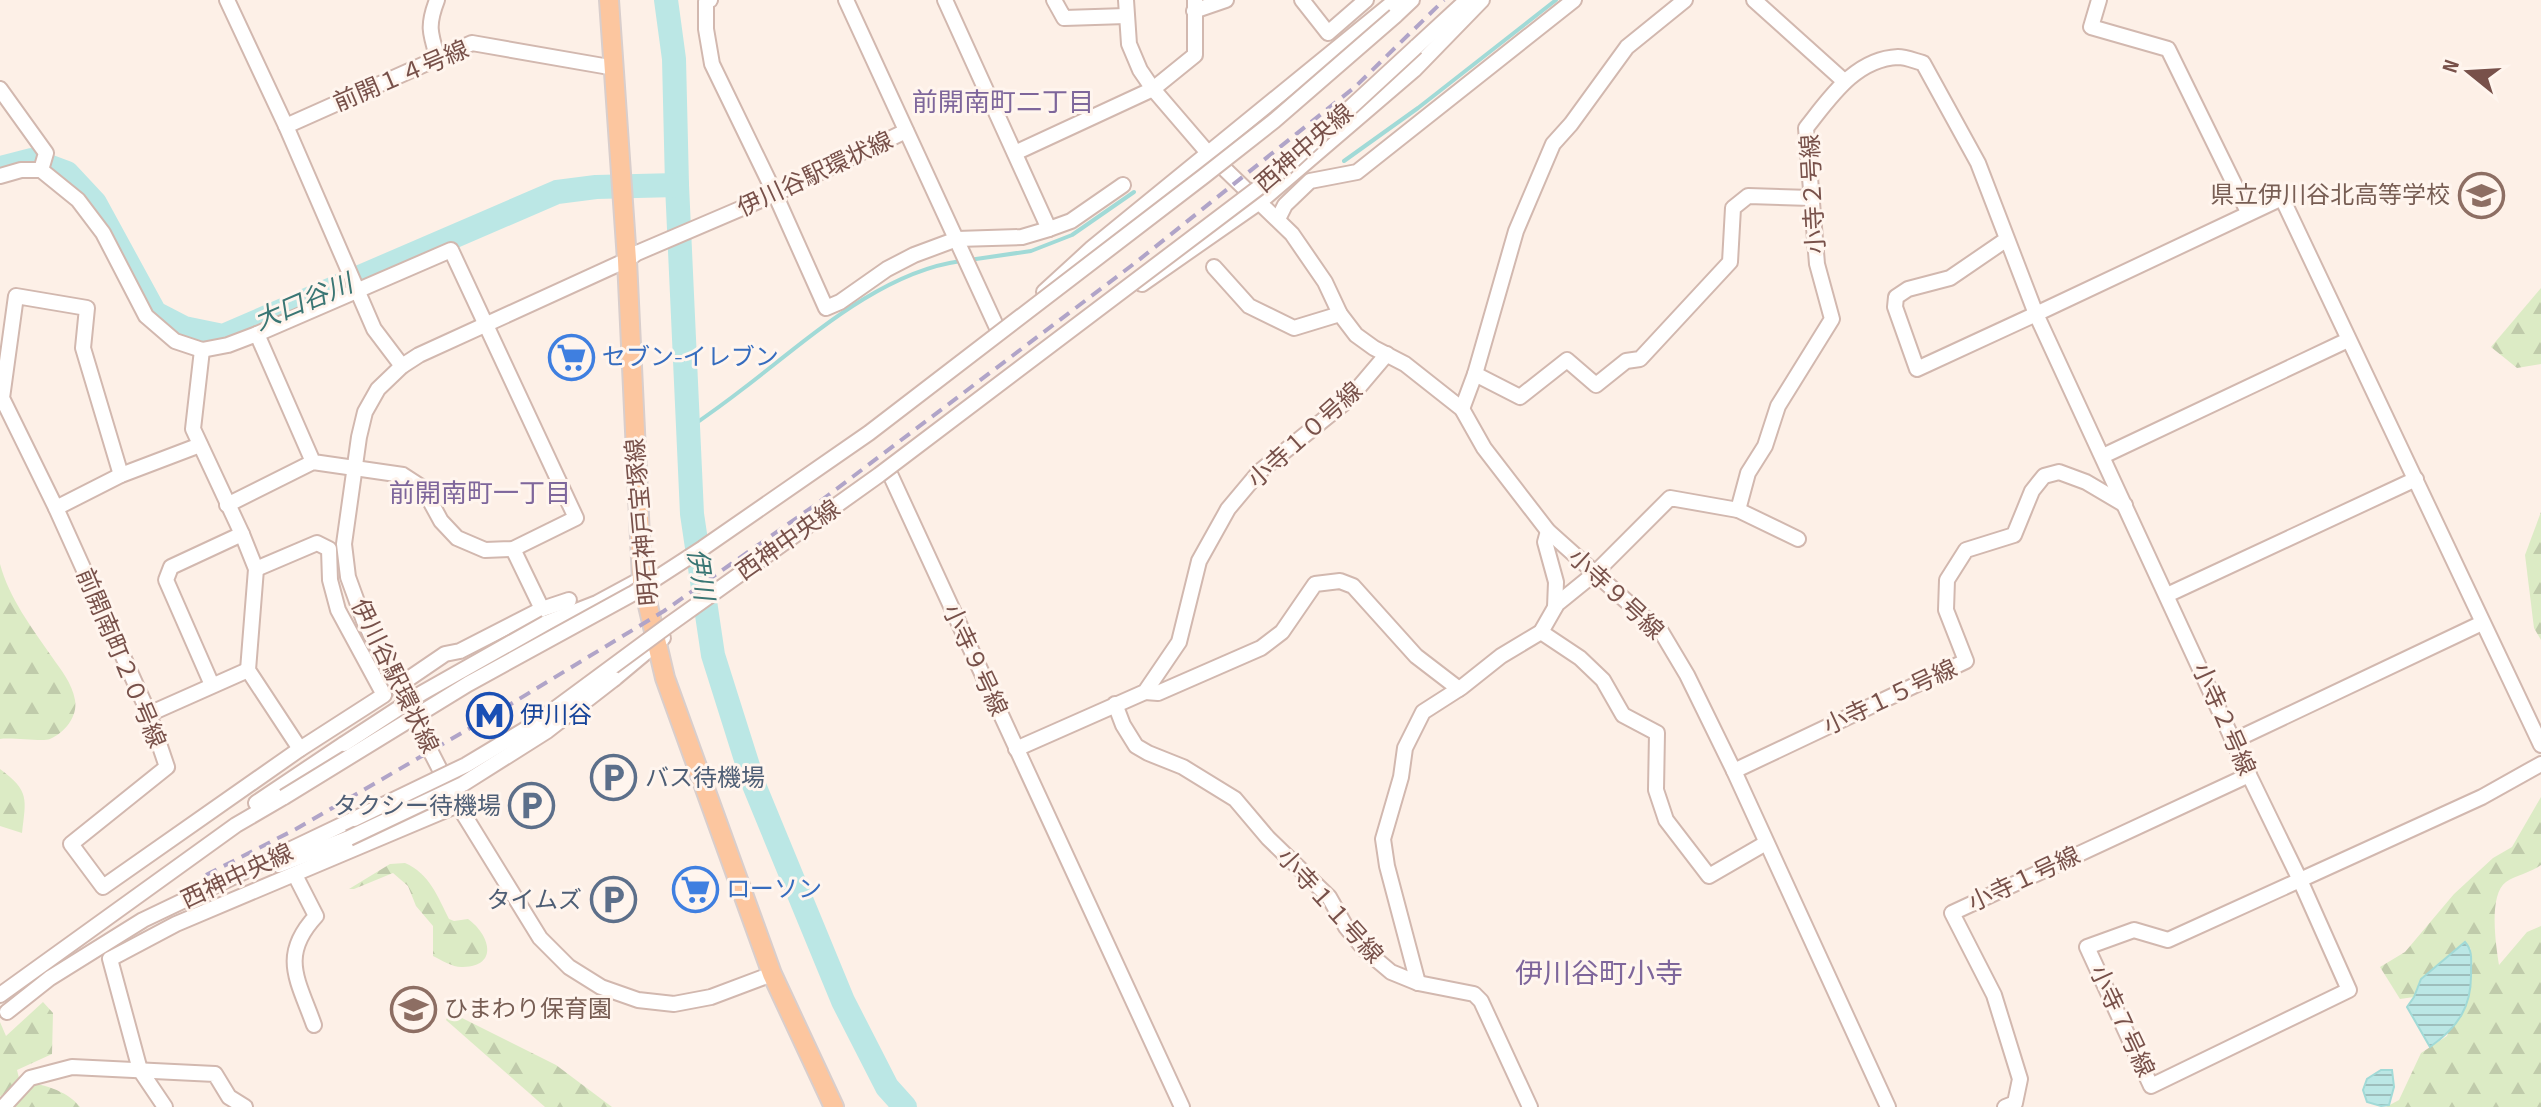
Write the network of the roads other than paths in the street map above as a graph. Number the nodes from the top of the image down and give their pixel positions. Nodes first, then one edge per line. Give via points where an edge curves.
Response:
1 (227, 0) edge
2 (437, 0) edge
3 (609, 0) edge
4 (710, 0) edge
5 (846, 0) edge
6 (945, 0) edge
7 (1054, 0) edge
8 (1126, 0) edge
9 (1226, 0) edge
10 (1302, 0) edge
11 (1366, 0) edge
12 (1396, 0) edge
13 (1412, 0) edge
14 (1467, 0) edge
15 (1482, 0) edge
16 (1574, 0) edge
17 (1685, 0) edge
18 (1754, 0) edge
19 (2099, 0) edge
20 (1194, 5) edge
21 (1126, 16) junction
22 (438, 59) junction
23 (615, 68) junction
24 (1844, 81) junction
25 (0, 89) edge
26 (1153, 89) junction
27 (286, 126) junction
28 (906, 131) junction
29 (1015, 153) junction
30 (1208, 153) junction
31 (41, 170) junction
32 (0, 176) edge
33 (1123, 185) dead end
34 (775, 194) junction
35 (1811, 198) junction
36 (1261, 201) junction
37 (2248, 212) junction
38 (1278, 219) junction
39 (1049, 229) junction
40 (2007, 239) junction
41 (959, 242) junction
42 (632, 257) junction
43 (1214, 267) dead end
44 (353, 283) junction
45 (1340, 314) junction
46 (2036, 314) junction
47 (486, 324) junction
48 (998, 330) junction
49 (257, 334) junction
50 (2348, 340) junction
51 (202, 350) junction
52 (1387, 354) junction
53 (402, 366) junction
54 (1475, 374) junction
55 (1462, 409) junction
56 (200, 445) junction
57 (2103, 456) junction
58 (313, 462) junction
59 (354, 467) junction
60 (890, 474) junction
61 (121, 475) junction
62 (2416, 479) junction
63 (227, 505) junction
64 (2125, 505) junction
65 (56, 508) junction
66 (1738, 510) junction
67 (1548, 531) junction
68 (242, 534) junction
69 (1798, 539) dead end
70 (513, 549) junction
71 (256, 569) junction
72 (1594, 574) junction
73 (642, 580) junction
74 (2167, 595) junction
75 (569, 600) dead end
76 (1555, 607) junction
77 (544, 616) junction
78 (2482, 623) junction
79 (1541, 632) junction
80 (662, 639) junction
81 (248, 670) junction
82 (212, 685) junction
83 (398, 686) junction
84 (1459, 689) junction
85 (1145, 692) junction
86 (1115, 704) junction
87 (149, 714) junction
88 (2233, 741) junction
89 (2541, 745) edge
90 (300, 749) junction
91 (1016, 749) junction
92 (2541, 764) edge
93 (1734, 771) junction
94 (2249, 775) junction
95 (458, 805) junction
96 (1766, 843) junction
97 (295, 875) junction
98 (2300, 880) junction
99 (129, 900) junction
100 (176, 905) junction
101 (772, 974) junction
102 (1418, 983) junction
103 (0, 995) edge
104 (7, 1012) dead end
105 (314, 1025) dead end
106 (140, 1070) junction
107 (6, 1104) dead end
108 (165, 1107) edge
109 (245, 1107) edge
110 (834, 1107) edge
111 (1182, 1107) edge
112 (1530, 1107) edge
113 (1888, 1107) edge
114 (2005, 1107) edge

1 - 27 street
2 - 22 street via 429,21
3 - 23 main road, 明石神戸宝塚線
4 - 34 street via 706,29 712,64
5 - 28 street
6 - 29 street
7 - 21 street via 1064,18
8 - 21 street, 小寺９号線
9 - 20 street
10 - 11 street via 1328,33
12 - 30 street, 西神中央線
13 - 99 street, 西神中央線, bridge via 1274,121 869,433 632,594 468,684 236,825
14 - 100 street, 西神中央線, bridge via 1286,167 879,475 536,723 466,765
15 - 36 street, 西神中央線 via 1414,70
16 - 38 street via 1357,172 1310,181
17 - 54 street via 1627,47 1553,144 1516,231
18 - 24 street
19 - 37 street via 2091,27 2168,49
20 - 26 street via 1195,55
21 - 26 street, 小寺９号線 via 1129,44
22 - 23 street, 前開１４号線 via 472,43
22 - 27 street, 前開１４号線
23 - 42 main road, 明石神戸宝塚線 via 620,185
24 - 35 street, 小寺２号線 via 1806,128
24 - 40 street, 小寺２号線 via 1870,64 1899,57 1923,63 1978,163
25 - 31 street via 46,153
26 - 29 street
26 - 30 street, 小寺９号線
27 - 44 street
28 - 34 street, 伊川谷駅環状線
28 - 41 street
29 - 39 street
30 - 36 street, 小寺９号線
30 - 48 street, 西神中央線
31 - 32 street
31 - 51 street via 78,200 103,233 146,316 175,341
33 - 39 street via 1071,221
34 - 41 street via 826,308 887,269
34 - 42 street, 伊川谷駅環状線
35 - 54 street via 1748,196 1733,208 1730,262 1640,359 1626,361 1596,385 1567,360 1520,397
35 - 66 street, 小寺２号線 via 1817,264 1832,319 1778,406
36 - 38 street, 小寺９号線
36 - 60 street, 西神中央線
37 - 46 street
37 - 50 street via 2282,198
38 - 45 street, 小寺９号線 via 1325,282
39 - 41 street via 1022,237
40 - 46 street, 小寺２号線
40 - 46 street via 1950,278 1896,297 1917,369
41 - 48 street
42 - 47 street, 伊川谷駅環状線
42 - 73 main road, 明石神戸宝塚線
43 - 45 street via 1249,306 1294,328
44 - 47 street via 451,250
44 - 49 street
44 - 53 street via 374,329
45 - 52 street, 小寺９号線 via 1356,335
46 - 57 street, 小寺２号線
47 - 53 street, 伊川谷駅環状線
47 - 70 street via 576,518
48 - 73 street, 西神中央線, bridge via 760,504
49 - 51 street
49 - 58 street
50 - 57 street
50 - 62 street
51 - 56 street via 193,429
52 - 55 street, 小寺９号線
52 - 85 street, 小寺１０号線 via 1348,400 1259,472 1228,509 1199,561 1179,642
53 - 59 street, 伊川谷駅環状線 via 378,389 365,412
54 - 55 street
55 - 67 street, 小寺９号線 via 1484,448
56 - 61 street
56 - 63 street
57 - 64 street, 小寺２号線
58 - 59 street
58 - 63 street
59 - 70 street via 403,475 423,488 457,538 485,550
59 - 83 street, 伊川谷駅環状線 via 344,544 348,577
60 - 80 street, 西神中央線, bridge
60 - 91 street, 小寺９号線
61 - 65 street
61 - 65 street, 前開南町２０号線 via 83,348 87,308 16,296 2,398
62 - 74 street
62 - 78 street
63 - 68 street
64 - 74 street, 小寺２号線
64 - 93 street, 小寺１５号線 via 2059,472 2044,476 2014,535 1966,550 1947,580 1946,610 1966,661
65 - 87 street, 前開南町２０号線
66 - 69 street
66 - 72 street via 1670,498
67 - 72 street, 小寺９号線
67 - 76 street
68 - 71 street
68 - 82 street via 171,567 166,580
70 - 77 street
71 - 81 street
71 - 90 street, 前開南町２０号線 via 317,543 329,549 338,610 384,695
72 - 76 street
72 - 93 street, 小寺９号線 via 1662,633
73 - 77 street, 西神中央線 via 597,603
73 - 80 main road, 明石神戸宝塚線
74 - 88 street, 小寺２号線
75 - 77 street
76 - 79 street
77 - 83 street via 445,654
77 - 99 street, bridge via 255,804
78 - 88 street
78 - 89 street
79 - 84 street
79 - 96 street via 1603,680 1623,715 1657,733 1656,790 1666,820 1709,876
80 - 100 street, 西神中央線, bridge via 547,731 463,784 349,838
80 - 101 main road, 明石神戸宝塚線 via 665,678
81 - 82 street
81 - 90 street
82 - 87 street
83 - 95 street, 伊川谷駅環状線
84 - 85 street via 1416,656 1353,586 1340,581 1315,584 1282,632 1261,648 1158,693
84 - 102 street via 1423,712 1405,748 1383,839
85 - 86 street
86 - 91 street
86 - 102 street, 小寺１１号線 via 1136,746 1235,799 1329,897 1365,950 1391,972
87 - 90 street, 前開南町２０号線 via 167,767 71,844 103,887
88 - 94 street, 小寺２号線
91 - 111 street, 小寺９号線
92 - 98 street via 2482,797
93 - 96 street, 小寺９号線
94 - 98 street, 小寺２号線
94 - 114 street, 小寺１号線 via 1952,913 1994,995 2020,1079 2015,1103
95 - 97 street
95 - 101 street, 伊川谷駅環状線 via 540,938 569,967 601,987 638,1000 674,1004 711,997
96 - 113 street, 小寺９号線
97 - 105 street via 316,916 301,932 293,967
97 - 106 street via 176,924 110,959
98 - 98 street, 小寺７号線 via 2168,940 2134,930 2087,947 2151,1086 2349,990
99 - 103 street, 西神中央線
100 - 104 street, 西神中央線 via 94,949
101 - 110 main road, 明石神戸宝塚線
102 - 112 street, 小寺１１号線 via 1474,994 1481,1001
106 - 107 street via 72,1067 30,1078
106 - 108 street
106 - 109 street via 215,1074 229,1097

